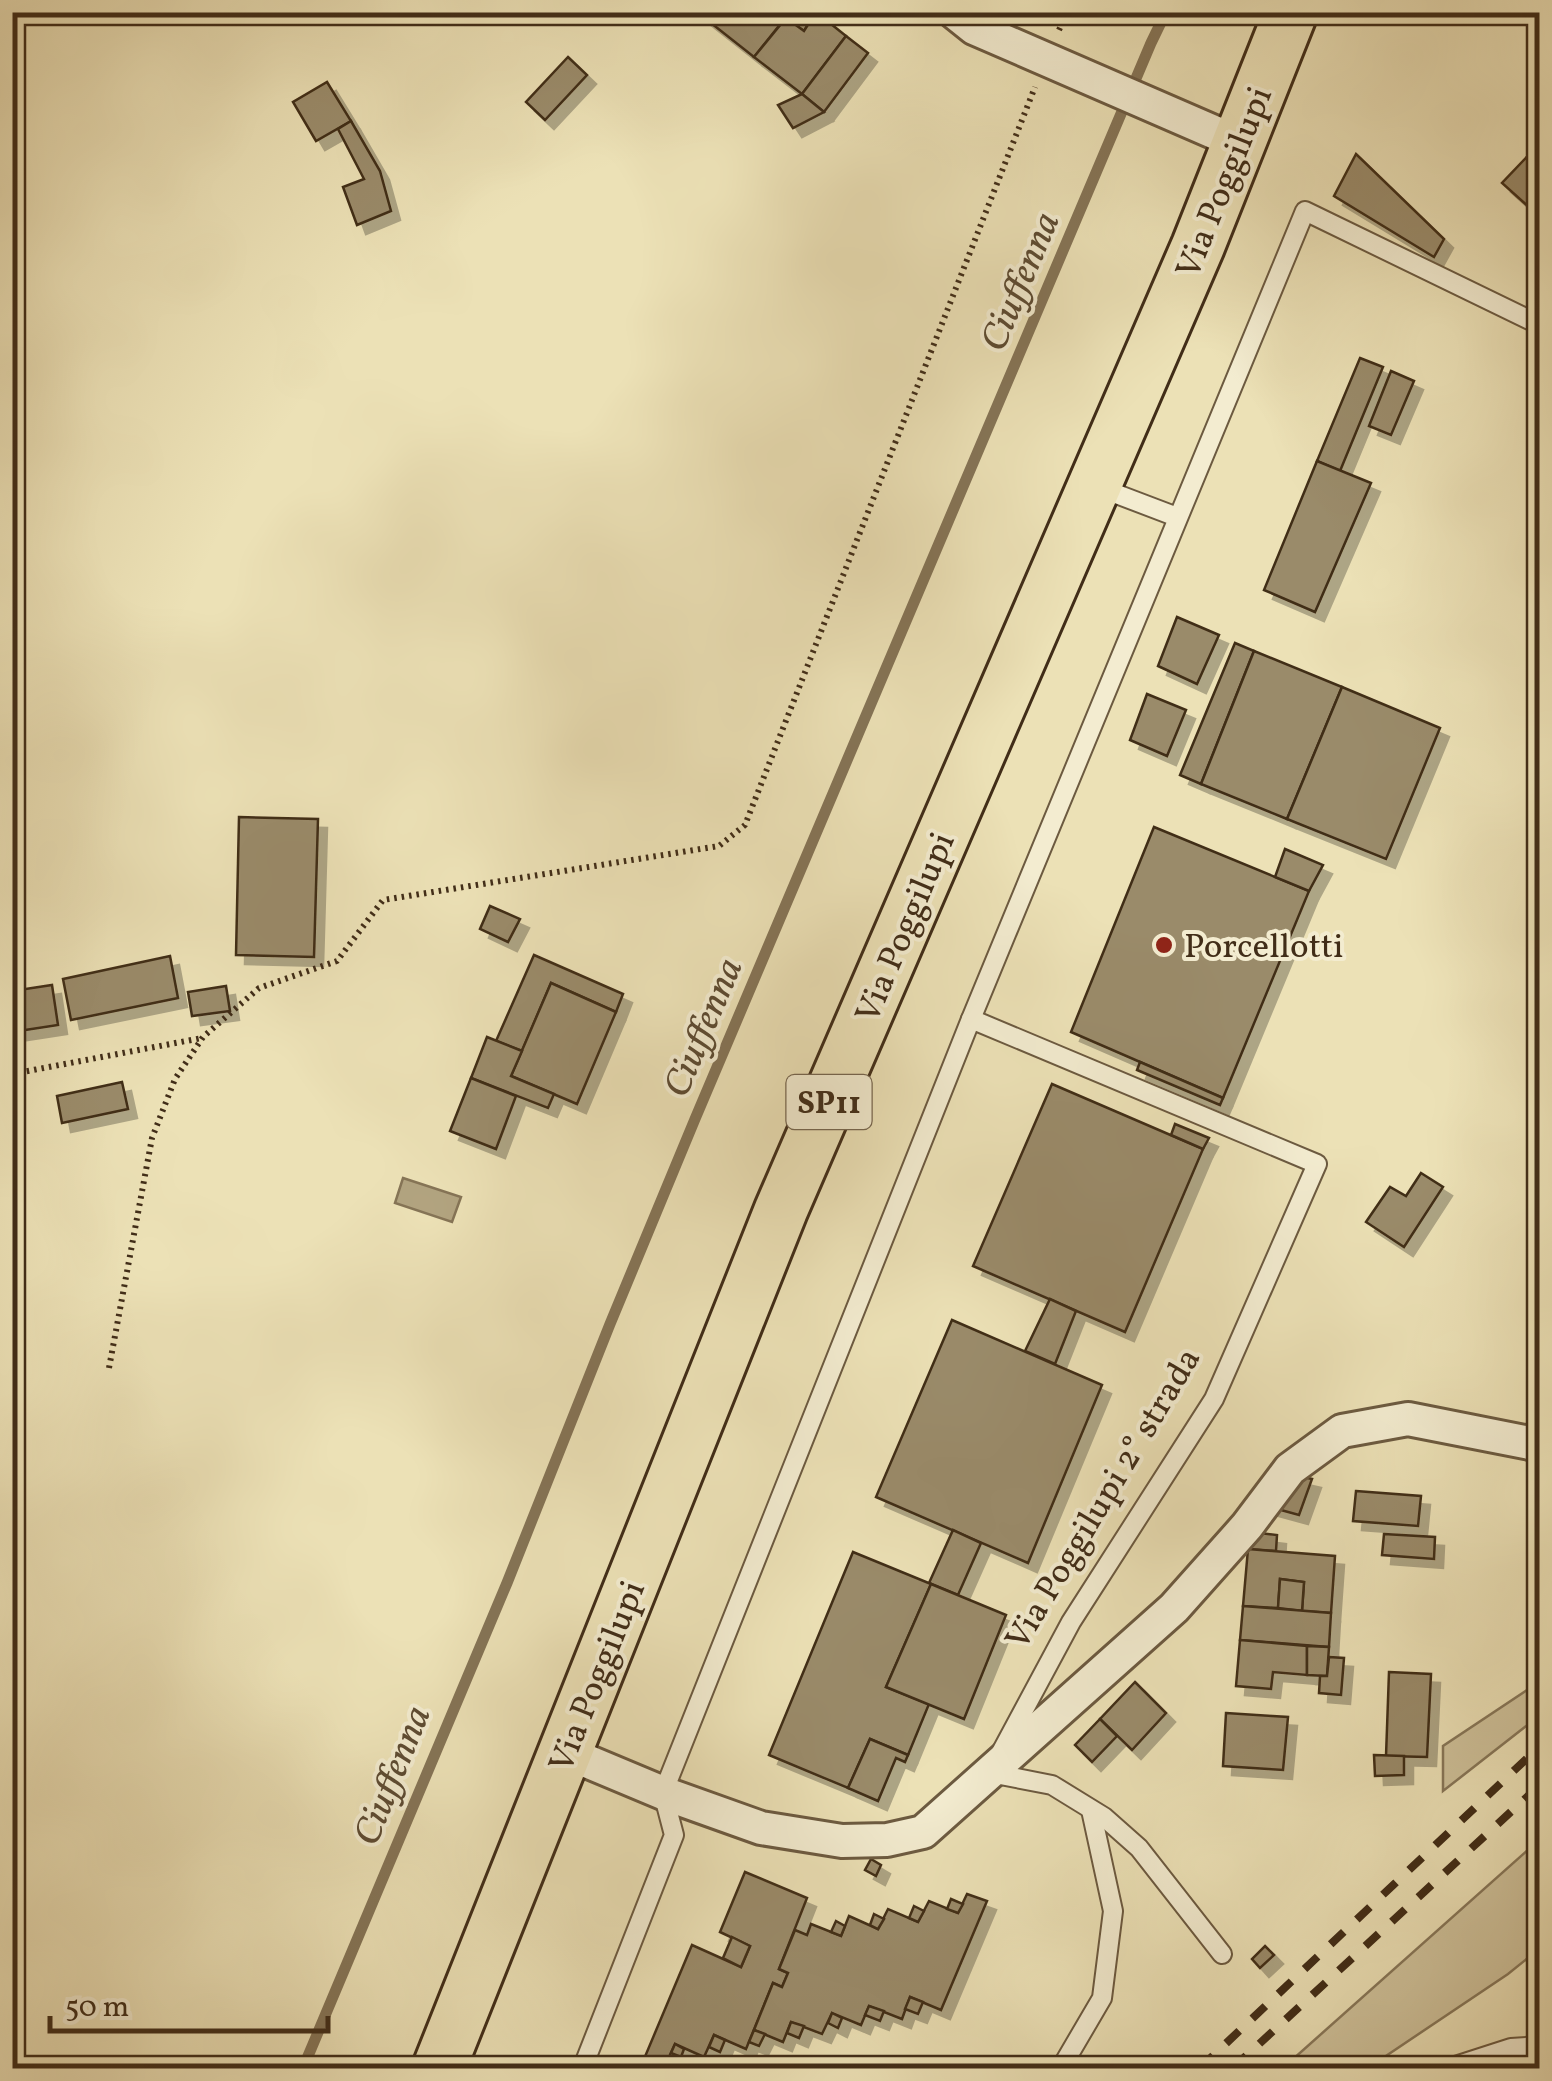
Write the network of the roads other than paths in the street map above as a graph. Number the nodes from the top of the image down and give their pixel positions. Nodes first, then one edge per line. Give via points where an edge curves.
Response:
1 (954, 12) edge
2 (1292, 12) edge
3 (1222, 135) junction
4 (1540, 325) edge
5 (1096, 486) junction
6 (1177, 517) junction
7 (971, 1019) junction
8 (1540, 1445) edge
9 (565, 1752) junction
10 (990, 1773) junction
11 (663, 1793) junction
12 (1091, 1810) junction
13 (1222, 1954) dead end
14 (1540, 2046) edge
15 (586, 2059) dead end
16 (438, 2068) edge
17 (1061, 2068) edge
18 (1449, 2068) edge

1 - 3 street via 974,28
2 - 3 main road, Via Poggilupi / SP11
3 - 5 main road, Via Poggilupi / SP11
4 - 6 lane via 1305,211
5 - 6 lane
5 - 9 main road, Via Poggilupi / SP11 via 782,1210
6 - 7 lane
7 - 10 lane, Via Poggilupi 2° strada via 1317,1164 1214,1399 1071,1622
7 - 11 lane
8 - 10 street, Via Poggilupi 2° strada via 1408,1418 1342,1431 1290,1469 1174,1608
9 - 11 street, Via Poggilupi 2° strada
9 - 16 main road, Via Poggilupi / SP11
10 - 11 street, Via Poggilupi 2° strada via 923,1832 887,1840 842,1841 761,1828
10 - 12 lane via 1052,1786
11 - 15 lane via 674,1835
12 - 13 lane via 1139,1848
12 - 17 lane via 1113,1911 1102,1998
14 - 18 lane

